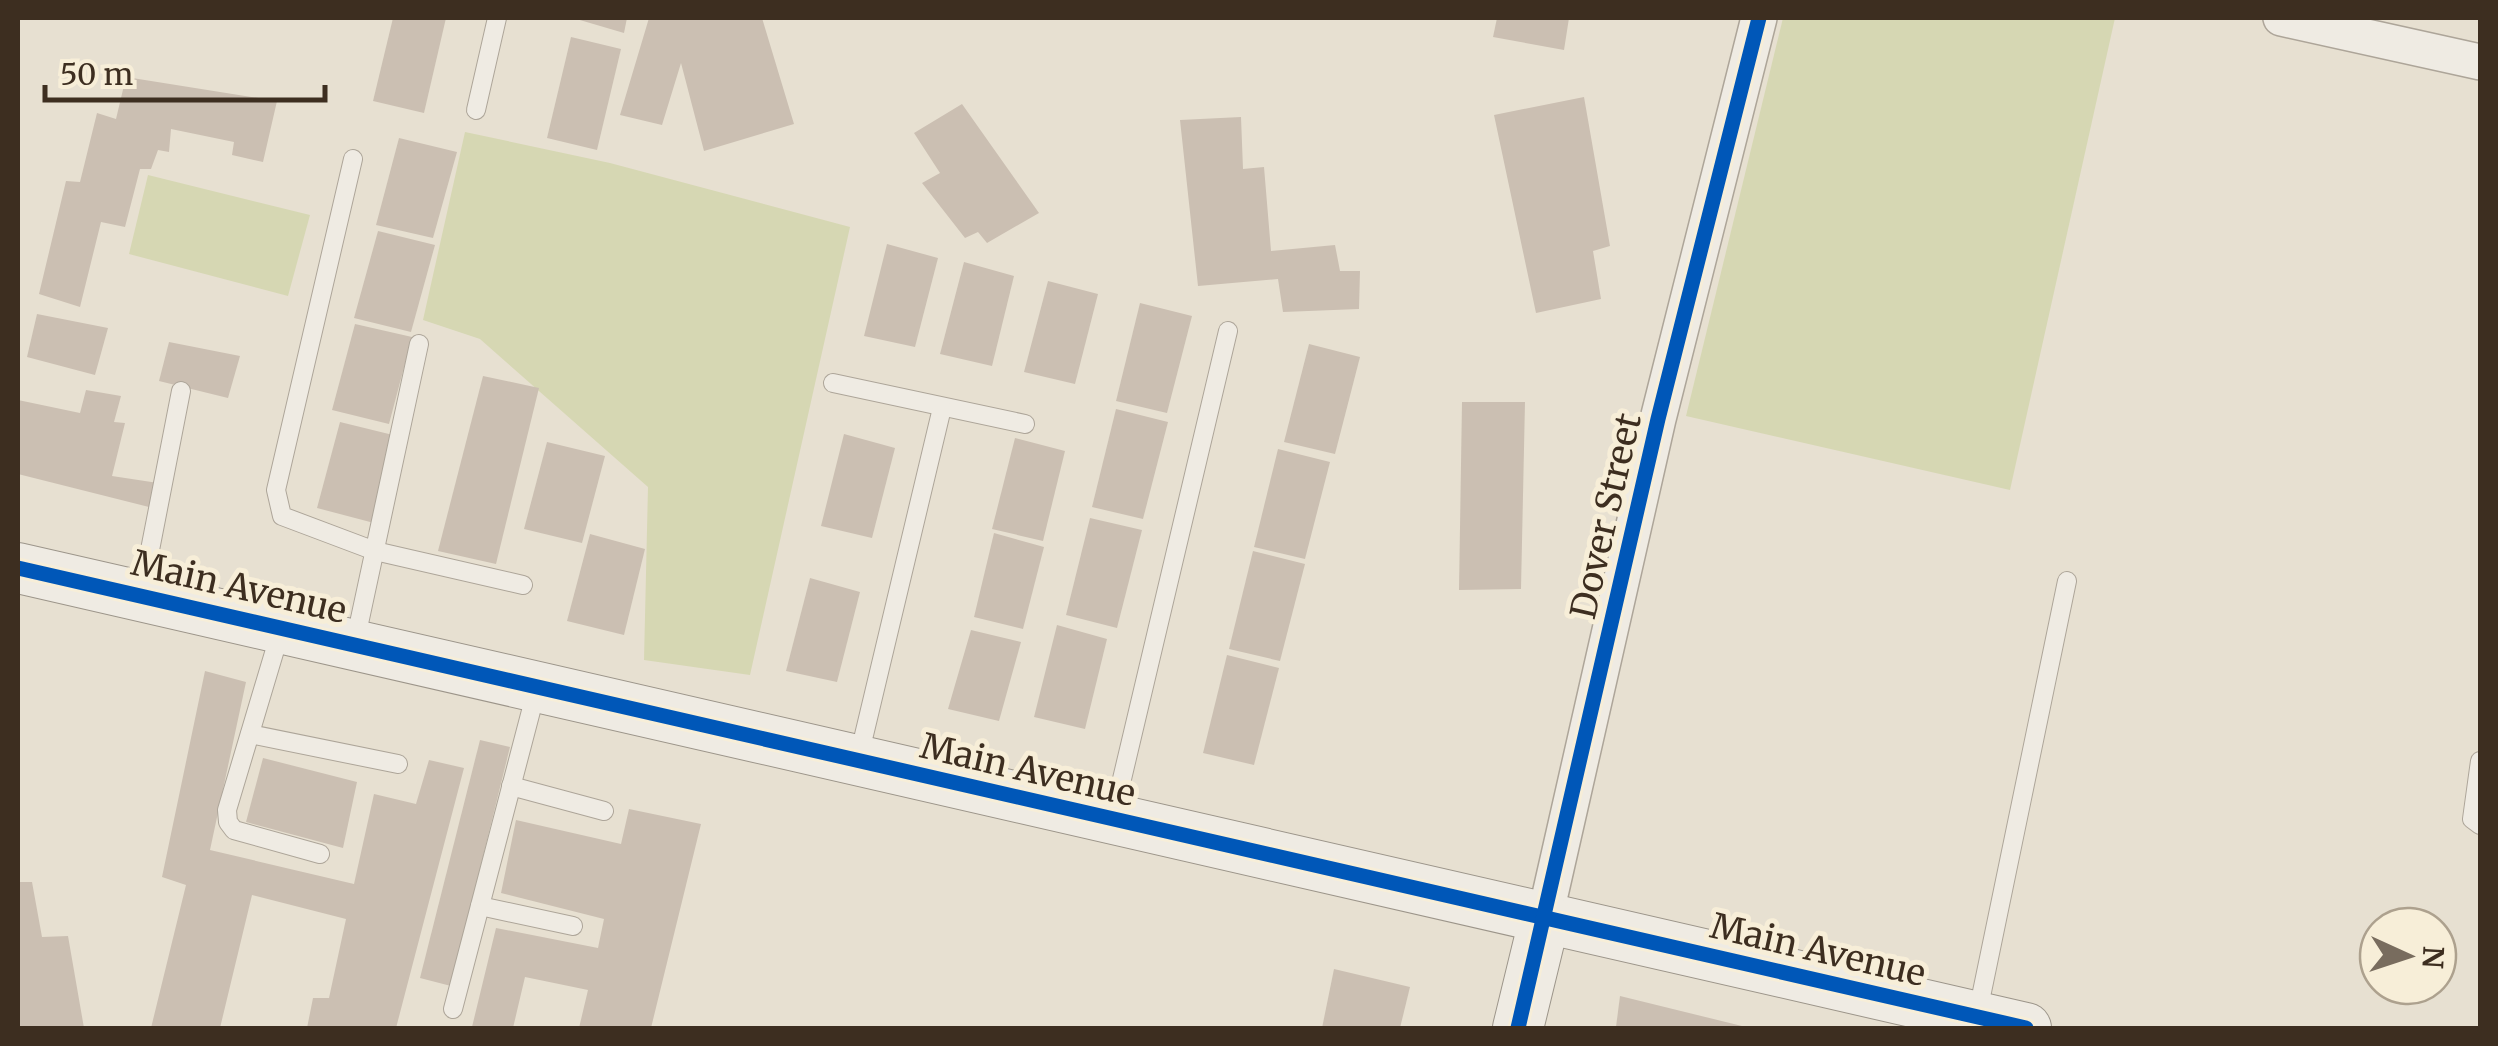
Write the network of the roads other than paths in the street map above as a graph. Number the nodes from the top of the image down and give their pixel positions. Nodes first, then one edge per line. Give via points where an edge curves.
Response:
1 (496, 18) edge
2 (1758, 18) edge
3 (2281, 18) edge
4 (2480, 62) edge
5 (476, 110) dead end
6 (353, 159) dead end
7 (1228, 332) dead end
8 (420, 344) dead end
9 (834, 383) dead end
10 (181, 391) dead end
11 (942, 408) junction
12 (1025, 424) dead end
13 (375, 551) junction
14 (18, 568) edge
15 (2067, 580) dead end
16 (523, 585) dead end
17 (141, 596) junction
18 (282, 628) junction
19 (355, 645) junction
20 (537, 688) junction
21 (250, 734) junction
22 (858, 762) junction
23 (2480, 762) edge
24 (398, 764) dead end
25 (512, 786) junction
26 (604, 811) dead end
27 (1112, 821) junction
28 (2480, 825) edge
29 (320, 854) dead end
30 (480, 906) junction
31 (1545, 917) junction
32 (573, 926) dead end
33 (453, 1009) dead end
34 (1977, 1018) junction
35 (1518, 1028) edge
36 (2026, 1028) edge

1 - 5 lane
2 - 31 street, Dover Street
3 - 4 street
6 - 13 lane via 276,490 282,516
7 - 27 lane
8 - 13 lane
9 - 11 lane
10 - 17 lane
11 - 12 lane
11 - 22 lane
13 - 16 lane
13 - 19 lane
14 - 17 street, Main Avenue
15 - 34 lane
17 - 18 street, Main Avenue
18 - 19 street, Main Avenue
18 - 21 lane
19 - 20 street, Main Avenue
20 - 22 street, Main Avenue
20 - 25 lane
21 - 24 lane
21 - 29 lane via 228,822 234,830
22 - 27 street, Main Avenue
23 - 28 lane via 2472,819
25 - 26 lane
25 - 30 lane
27 - 31 street, Main Avenue
30 - 32 lane
30 - 33 lane
31 - 34 street, Main Avenue via 1905,1008
31 - 35 street, Dover Street
34 - 36 street, Main Avenue

